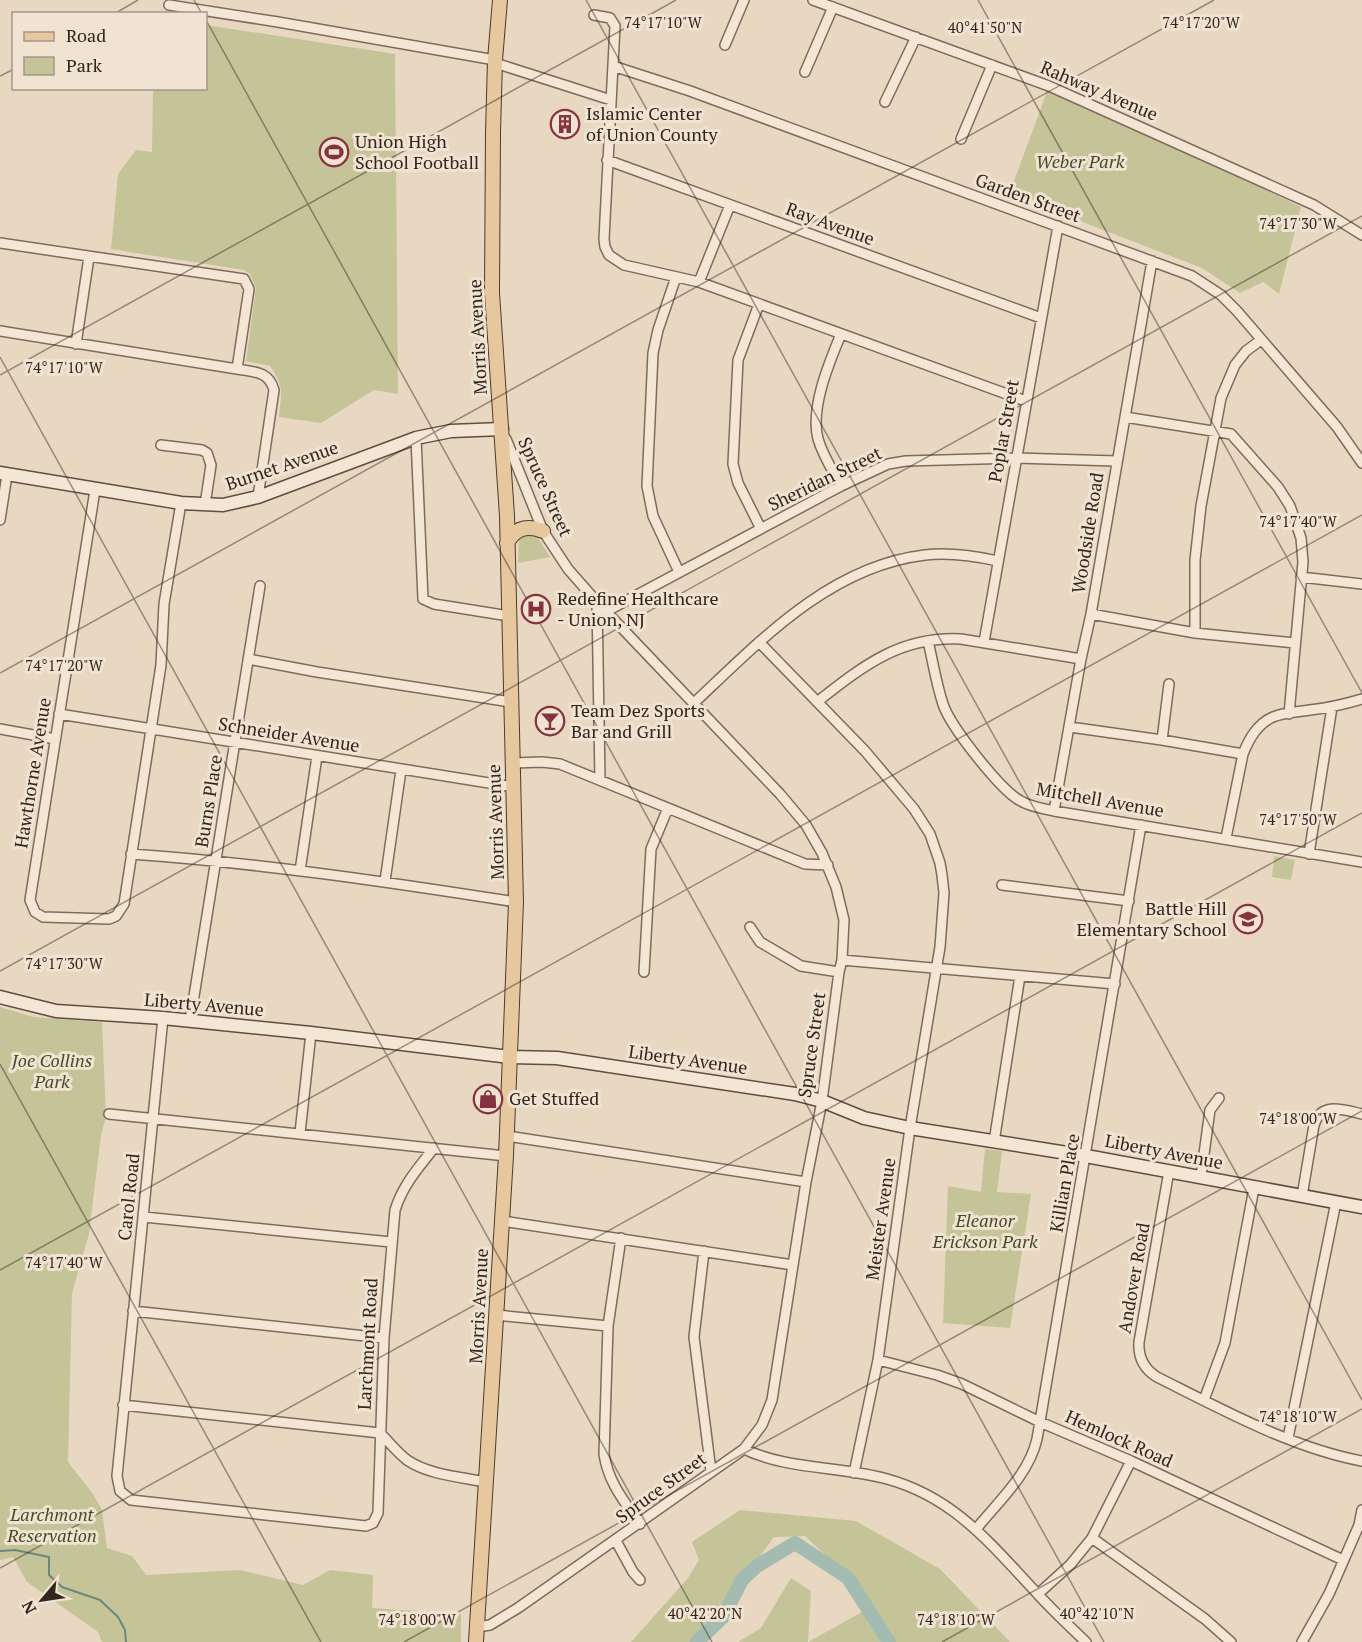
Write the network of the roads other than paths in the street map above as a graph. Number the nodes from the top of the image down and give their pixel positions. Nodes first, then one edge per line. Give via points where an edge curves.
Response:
1 (500, 0) edge
2 (744, 0) edge
3 (813, 0) edge
4 (169, 5) dead end
5 (833, 7) junction
6 (594, 15) dead end
7 (916, 37) junction
8 (725, 45) dead end
9 (495, 61) junction
10 (992, 65) junction
11 (613, 66) junction
12 (805, 72) dead end
13 (611, 100) junction
14 (885, 102) dead end
15 (961, 139) dead end
16 (608, 160) junction
17 (730, 205) junction
18 (1058, 226) junction
19 (1362, 235) edge
20 (0, 243) edge
21 (89, 257) junction
22 (1152, 261) junction
23 (676, 277) junction
24 (699, 282) junction
25 (759, 304) junction
26 (1041, 318) junction
27 (0, 331) edge
28 (841, 334) junction
29 (1261, 340) junction
30 (76, 344) junction
31 (237, 369) junction
32 (1026, 401) junction
33 (1125, 417) junction
34 (502, 429) junction
35 (1215, 432) junction
36 (416, 438) junction
37 (161, 445) dead end
38 (1016, 458) junction
39 (1116, 461) junction
40 (1362, 463) edge
41 (4, 474) edge
42 (841, 486) junction
43 (95, 490) junction
44 (258, 497) junction
45 (181, 503) junction
46 (205, 505) junction
47 (0, 520) edge
48 (761, 529) junction
49 (543, 531) junction
50 (507, 543) junction
51 (998, 561) junction
52 (680, 572) junction
53 (1301, 577) junction
54 (1362, 584) edge
55 (260, 586) dead end
56 (597, 602) junction
57 (607, 611) junction
58 (1091, 614) junction
59 (509, 616) junction
60 (1195, 633) junction
61 (928, 641) junction
62 (759, 642) junction
63 (984, 642) junction
64 (1295, 643) junction
65 (248, 659) junction
66 (1081, 659) junction
67 (1169, 684) dead end
68 (1362, 699) edge
69 (511, 702) junction
70 (817, 702) junction
71 (694, 703) junction
72 (1332, 707) junction
73 (59, 714) junction
74 (1290, 714) junction
75 (1070, 727) junction
76 (0, 729) edge
77 (151, 730) junction
78 (56, 739) junction
79 (1162, 740) junction
80 (235, 743) junction
81 (1243, 754) junction
82 (317, 756) junction
83 (513, 764) junction
84 (401, 770) junction
85 (600, 780) junction
86 (513, 787) junction
87 (668, 808) junction
88 (1054, 811) junction
89 (1141, 825) junction
90 (1226, 838) junction
91 (131, 854) junction
92 (1310, 854) junction
93 (217, 860) junction
94 (1362, 862) edge
95 (828, 866) junction
96 (300, 871) junction
97 (385, 881) junction
98 (1002, 885) dead end
99 (1129, 901) junction
100 (516, 902) junction
101 (750, 927) dead end
102 (842, 960) junction
103 (935, 969) junction
104 (644, 972) dead end
105 (839, 972) junction
106 (1020, 976) junction
107 (1115, 984) junction
108 (0, 997) edge
109 (163, 1018) junction
110 (190, 1021) junction
111 (311, 1033) junction
112 (510, 1057) junction
113 (1219, 1098) dead end
114 (822, 1101) junction
115 (110, 1114) dead end
116 (1362, 1114) edge
117 (154, 1119) junction
118 (910, 1128) junction
119 (300, 1133) junction
120 (507, 1136) junction
121 (993, 1142) junction
122 (434, 1148) junction
123 (506, 1156) junction
124 (1086, 1156) junction
125 (1169, 1171) junction
126 (1202, 1176) junction
127 (806, 1182) junction
128 (1254, 1188) junction
129 (1302, 1196) junction
130 (1336, 1202) junction
131 (1362, 1207) edge
132 (144, 1217) junction
133 (502, 1221) junction
134 (621, 1238) junction
135 (391, 1242) junction
136 (704, 1251) junction
137 (793, 1265) junction
138 (133, 1311) junction
139 (496, 1315) junction
140 (608, 1326) junction
141 (384, 1338) junction
142 (878, 1360) junction
143 (1204, 1400) junction
144 (123, 1406) junction
145 (1040, 1422) junction
146 (380, 1432) junction
147 (1288, 1438) junction
148 (744, 1449) junction
149 (1131, 1461) junction
150 (1362, 1461) edge
151 (711, 1471) junction
152 (854, 1473) junction
153 (486, 1482) junction
154 (1362, 1510) edge
155 (640, 1524) junction
156 (976, 1528) junction
157 (1092, 1538) junction
158 (616, 1541) junction
159 (1343, 1560) junction
160 (640, 1580) dead end
161 (1038, 1594) junction
162 (477, 1627) junction
163 (476, 1642) edge
164 (1086, 1642) edge
165 (1231, 1642) edge
166 (1302, 1642) edge

1 - 9 main road, Morris Avenue
2 - 8 street
3 - 5 street, Rahway Avenue
4 - 9 street
5 - 7 street, Rahway Avenue
5 - 12 street
6 - 11 street via 610,18 615,26
7 - 10 street, Rahway Avenue
7 - 14 street
9 - 13 street
9 - 34 main road, Morris Avenue via 492,300
10 - 15 street
10 - 19 street, Rahway Avenue via 1049,86 1314,205
11 - 13 street
11 - 18 street, Garden Street
13 - 16 street
16 - 17 street, Ray Avenue
16 - 23 street via 605,248 624,265
17 - 24 street
17 - 26 street, Ray Avenue
18 - 22 street, Garden Street
18 - 26 street, Poplar Street
20 - 21 street
21 - 30 street
21 - 31 street via 241,278 249,289
22 - 29 street, Garden Street via 1206,284 1237,311
22 - 33 street, Woodside Road
23 - 24 street
23 - 52 street via 653,353 647,486 653,516
24 - 25 street
25 - 28 street
25 - 48 street via 738,360 733,464
26 - 32 street, Poplar Street
27 - 30 street
28 - 32 street
28 - 42 street via 824,378 818,422 818,438
29 - 35 street via 1246,351 1232,370 1221,398
29 - 40 street, Garden Street via 1337,427
30 - 31 street
31 - 44 street via 262,373 271,380 274,390
32 - 38 street, Poplar Street
33 - 35 street
33 - 39 street, Woodside Road
34 - 36 street, Burnet Avenue via 451,431
34 - 49 street, Spruce Street
34 - 50 main road, Morris Avenue
35 - 53 street via 1231,434 1287,501 1301,538
35 - 60 street via 1195,560
36 - 44 street, Burnet Avenue
36 - 59 street via 423,599
37 - 46 street via 202,450 209,455
38 - 39 street, Sheridan Street
38 - 42 street, Sheridan Street via 906,461 888,464
38 - 51 street, Poplar Street
39 - 58 street, Woodside Road
41 - 43 street, Burnet Avenue
41 - 47 street
42 - 48 street, Sheridan Street
43 - 45 street, Burnet Avenue
43 - 73 street, Hawthorne Avenue
44 - 46 street, Burnet Avenue
45 - 46 street, Burnet Avenue
45 - 77 street via 164,604 161,665
48 - 52 street, Sheridan Street
49 - 50 main road via 520,529
49 - 56 street, Spruce Street via 568,569
50 - 59 main road, Morris Avenue
51 - 62 street via 949,554 896,560 829,590 798,609
51 - 63 street, Poplar Street
52 - 57 street, Sheridan Street
53 - 54 street
53 - 64 street
55 - 65 street, Burns Place
56 - 57 street, Spruce Street
56 - 85 street
57 - 71 street, Spruce Street
58 - 60 street
58 - 66 street, Woodside Road
59 - 69 main road, Morris Avenue
60 - 64 street
61 - 63 street
61 - 70 street via 906,645 872,661
61 - 88 street, Mitchell Avenue via 951,722 1007,791 1020,801
62 - 70 street, Meister Avenue
62 - 71 street
63 - 66 street
64 - 74 street
65 - 69 street
65 - 80 street, Burns Place
66 - 75 street, Woodside Road
67 - 79 street
68 - 72 street
69 - 83 main road, Morris Avenue
70 - 103 street, Meister Avenue via 865,751 930,834 944,884
71 - 95 street, Spruce Street via 806,825
72 - 74 street
72 - 92 street
73 - 77 street, Schneider Avenue
73 - 78 street, Hawthorne Avenue
74 - 81 street via 1272,717 1258,728
75 - 79 street
75 - 88 street, Woodside Road
76 - 78 street
77 - 80 street, Schneider Avenue
77 - 91 street
78 - 91 street, Hawthorne Avenue via 31,892 32,909 43,917 102,920 116,916 124,904
79 - 81 street
80 - 82 street, Schneider Avenue
80 - 93 street, Burns Place
81 - 90 street
82 - 84 street, Schneider Avenue
82 - 96 street
83 - 85 street via 560,764
83 - 86 main road, Morris Avenue
84 - 86 street, Schneider Avenue
84 - 97 street
85 - 87 street
86 - 100 main road, Morris Avenue
87 - 95 street via 805,864
87 - 104 street via 651,849
88 - 89 street, Mitchell Avenue
89 - 90 street, Mitchell Avenue
89 - 99 street, Killian Place
90 - 92 street, Mitchell Avenue
91 - 93 street
92 - 94 street, Mitchell Avenue
93 - 96 street
93 - 110 street, Burns Place
95 - 102 street, Spruce Street via 844,920
96 - 97 street
97 - 100 street
98 - 99 street
99 - 107 street, Killian Place
100 - 112 main road, Morris Avenue
101 - 105 street via 760,942 801,966
102 - 103 street
102 - 105 street, Spruce Street
103 - 106 street
103 - 118 street, Meister Avenue
105 - 114 street, Spruce Street
106 - 107 street
106 - 121 street
107 - 124 street, Killian Place
108 - 109 street, Liberty Avenue via 56,1011
109 - 110 street, Liberty Avenue
109 - 117 street, Carol Road
110 - 111 street, Liberty Avenue
111 - 112 street, Liberty Avenue
111 - 119 street
112 - 114 street, Liberty Avenue via 557,1058
112 - 120 main road, Morris Avenue
113 - 126 street via 1210,1110
114 - 118 street, Liberty Avenue via 864,1118
114 - 127 street, Spruce Street
115 - 117 street
116 - 129 street via 1332,1108 1318,1115
117 - 119 street
117 - 132 street, Carol Road
118 - 121 street, Liberty Avenue
118 - 142 street, Meister Avenue
119 - 122 street
120 - 123 main road, Morris Avenue
120 - 127 street
121 - 124 street, Liberty Avenue
122 - 123 street
122 - 135 street, Larchmont Road via 402,1193
123 - 133 main road, Morris Avenue
124 - 125 street, Liberty Avenue
124 - 145 street, Killian Place
125 - 126 street, Liberty Avenue
125 - 143 street, Andover Road via 1139,1352 1152,1374
126 - 128 street, Liberty Avenue
127 - 137 street, Spruce Street
128 - 129 street, Liberty Avenue
128 - 143 street via 1225,1342
129 - 130 street, Liberty Avenue
130 - 131 street, Liberty Avenue
130 - 147 street
132 - 135 street
132 - 138 street, Carol Road
133 - 134 street
133 - 139 main road, Morris Avenue
134 - 136 street
134 - 140 street
135 - 141 street, Larchmont Road
136 - 137 street
136 - 151 street via 694,1337
137 - 148 street, Spruce Street via 772,1400 762,1425
138 - 141 street
138 - 144 street, Carol Road
139 - 140 street
139 - 153 main road, Morris Avenue
140 - 155 street via 606,1470
141 - 146 street, Larchmont Road
142 - 145 street, Hemlock Road via 954,1381
142 - 152 street, Meister Avenue
143 - 147 street, Andover Road
144 - 146 street
144 - 146 street, Carol Road via 117,1476 118,1487 125,1496 139,1501 366,1526 377,1518
145 - 149 street, Hemlock Road
145 - 156 street, Killian Place via 1030,1461
146 - 153 street, Larchmont Road via 410,1462
147 - 150 street, Andover Road via 1324,1453
148 - 151 street, Spruce Street
148 - 152 street via 774,1460
149 - 157 street
149 - 159 street, Hemlock Road
151 - 155 street, Spruce Street
152 - 156 street via 888,1479 920,1491
153 - 162 main road, Morris Avenue
154 - 159 street
155 - 158 street, Spruce Street
156 - 161 street
157 - 161 street
157 - 165 street
158 - 160 street
158 - 162 street, Spruce Street via 518,1608 490,1625
159 - 166 street
161 - 164 street
162 - 163 main road, Morris Avenue

